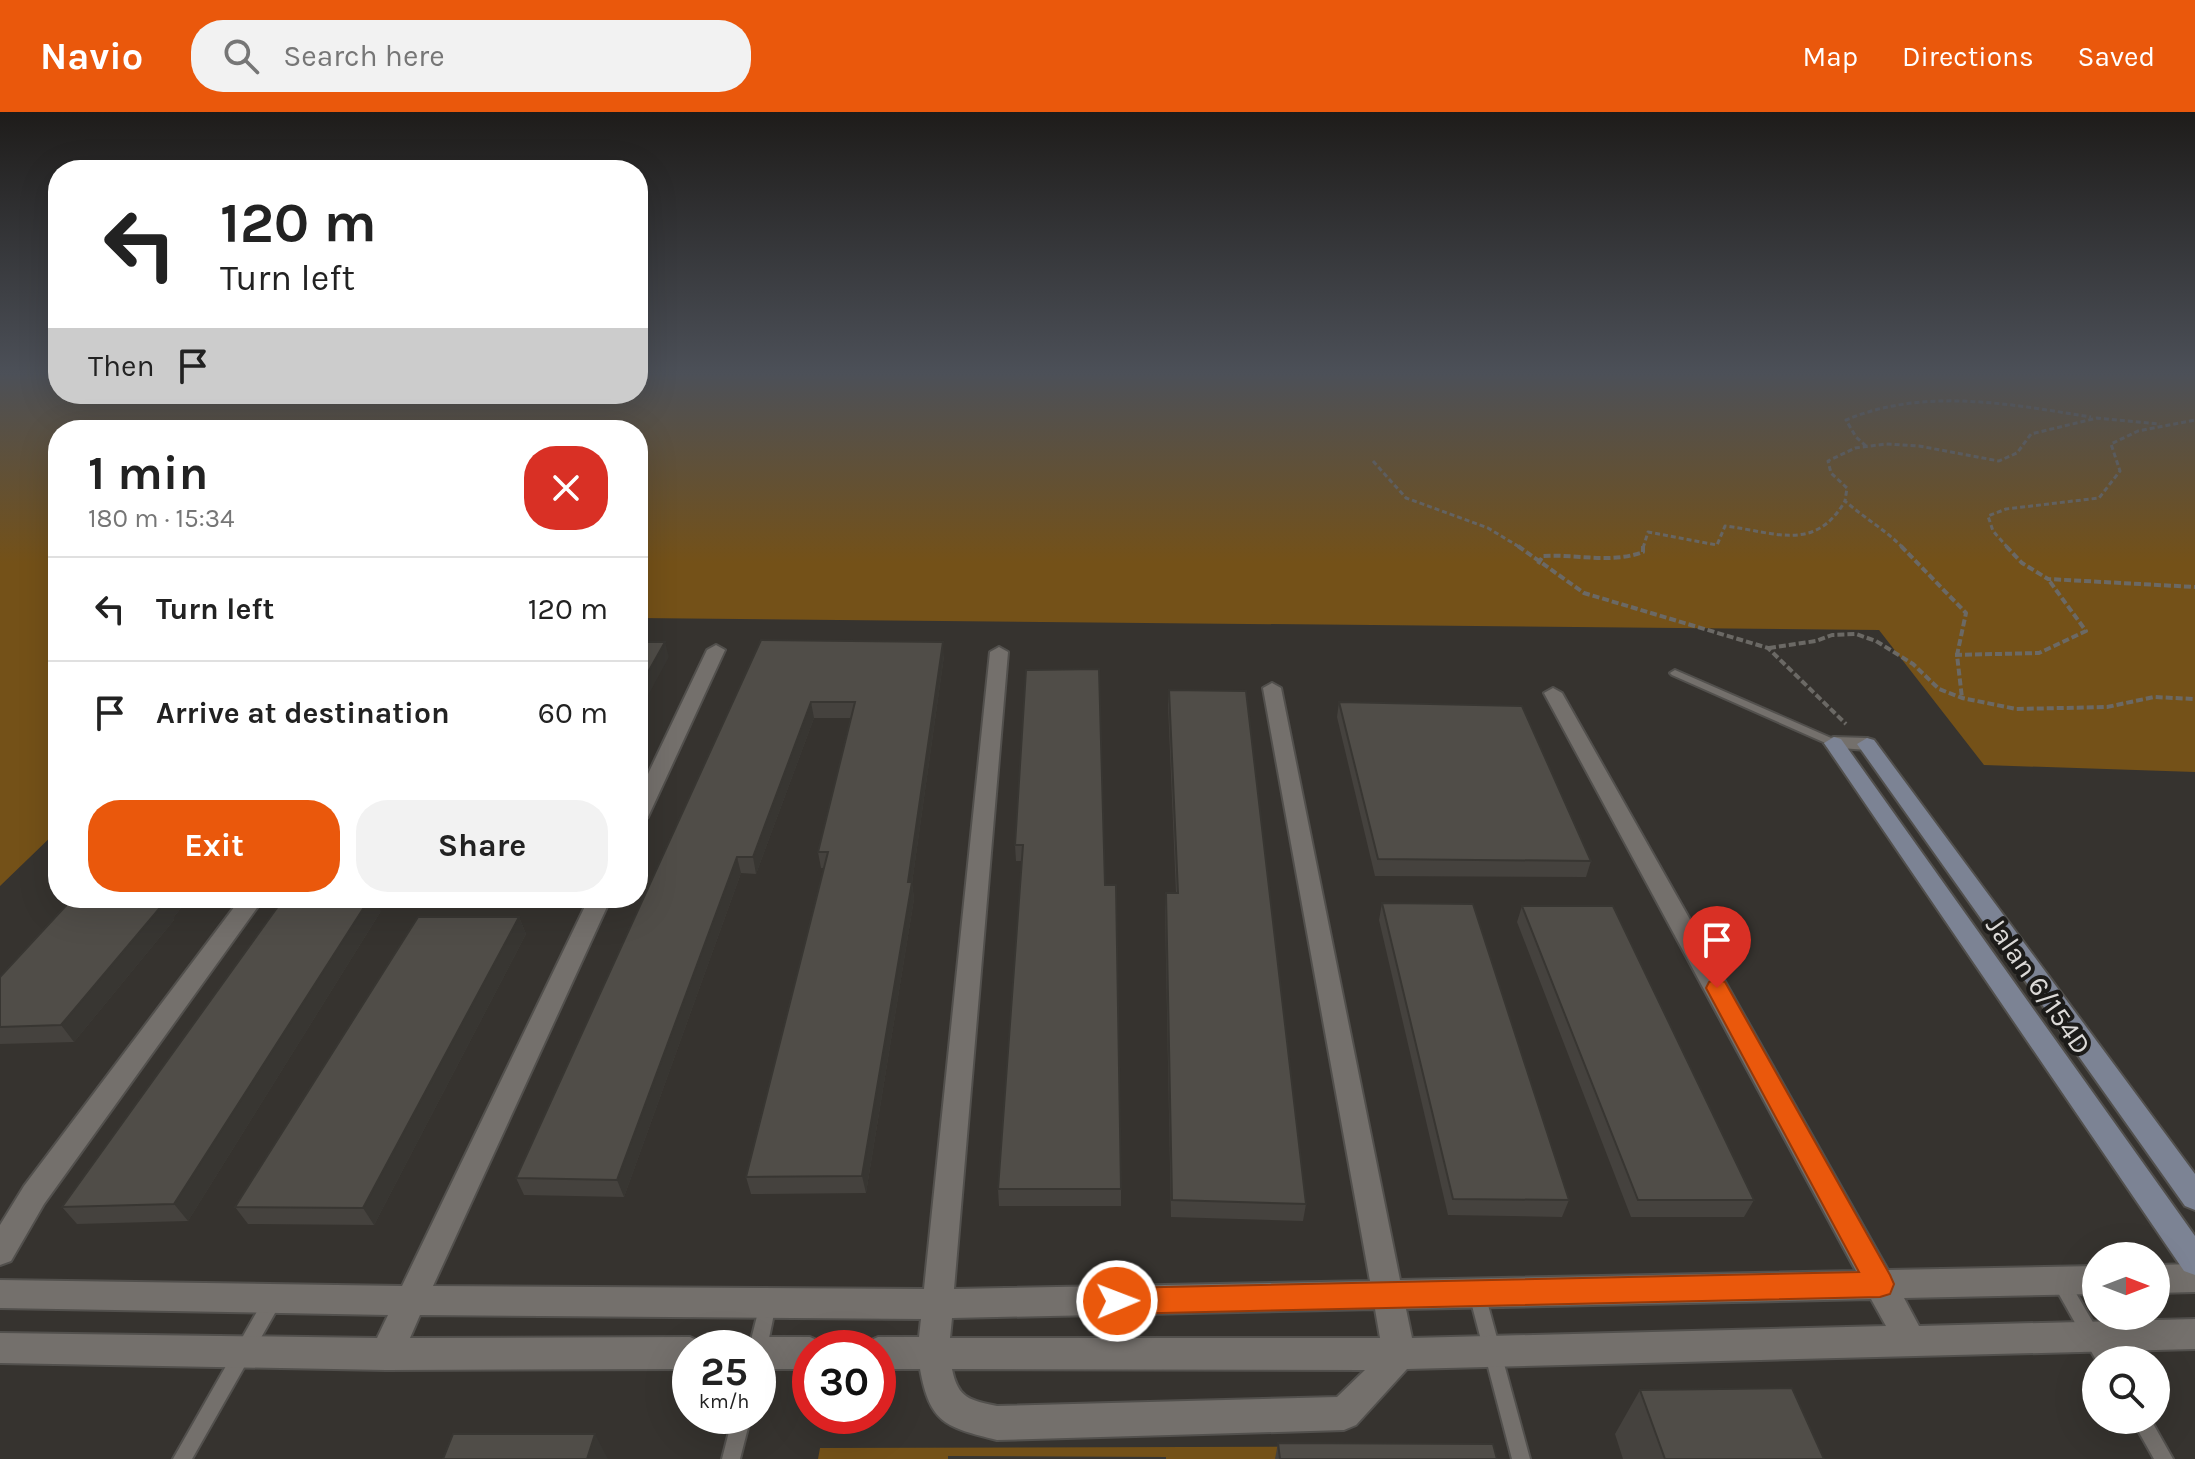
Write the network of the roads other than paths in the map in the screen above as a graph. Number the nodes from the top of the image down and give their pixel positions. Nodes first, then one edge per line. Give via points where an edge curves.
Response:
1 (716, 650) dead end
2 (999, 652) dead end
3 (1675, 673) dead end
4 (1272, 688) dead end
5 (1553, 693) dead end
6 (1834, 743) junction
7 (648, 796) edge
8 (246, 908) edge
9 (595, 908) edge
10 (2195, 1197) edge
11 (0, 1251) edge
12 (2195, 1261) edge
13 (2195, 1278) edge
14 (2170, 1279) edge
15 (2082, 1280) edge
16 (2059, 1281) junction
17 (1880, 1284) junction
18 (1476, 1293) junction
19 (0, 1294) edge
20 (1386, 1295) junction
21 (273, 1300) junction
22 (410, 1300) junction
23 (768, 1304) junction
24 (938, 1304) junction
25 (762, 1330) edge
26 (2195, 1334) edge
27 (1910, 1340) junction
28 (2098, 1346) edge
29 (2113, 1346) edge
30 (2082, 1347) edge
31 (0, 1348) edge
32 (1492, 1351) junction
33 (243, 1352) junction
34 (933, 1352) junction
35 (672, 1353) edge
36 (896, 1353) edge
37 (386, 1354) junction
38 (1399, 1354) junction
39 (737, 1434) edge
40 (2149, 1434) edge
41 (182, 1459) edge
42 (731, 1459) edge
43 (1521, 1459) edge
44 (2164, 1459) edge

1 - 7 street
2 - 24 street
3 - 6 lane
4 - 20 street
5 - 17 street
6 - 10 street, Jalan 6/154D via 1867,744
6 - 12 street, Jalan 6/154D
8 - 11 street via 34,1195
9 - 22 street
13 - 14 street
15 - 16 street
16 - 17 street
16 - 28 lane
17 - 18 street
17 - 27 street
18 - 20 street
18 - 32 lane
19 - 21 street
20 - 24 street
20 - 38 street
21 - 22 street
21 - 33 lane
22 - 23 street
22 - 37 street
23 - 24 street
23 - 25 lane
24 - 34 street
26 - 29 street
27 - 30 street
27 - 32 street
31 - 33 street
32 - 38 street
32 - 43 lane
33 - 37 street
33 - 41 lane
34 - 36 street
34 - 38 street
34 - 38 street via 941,1396 961,1414 997,1423 1344,1413
35 - 37 street
39 - 42 lane
40 - 44 lane

